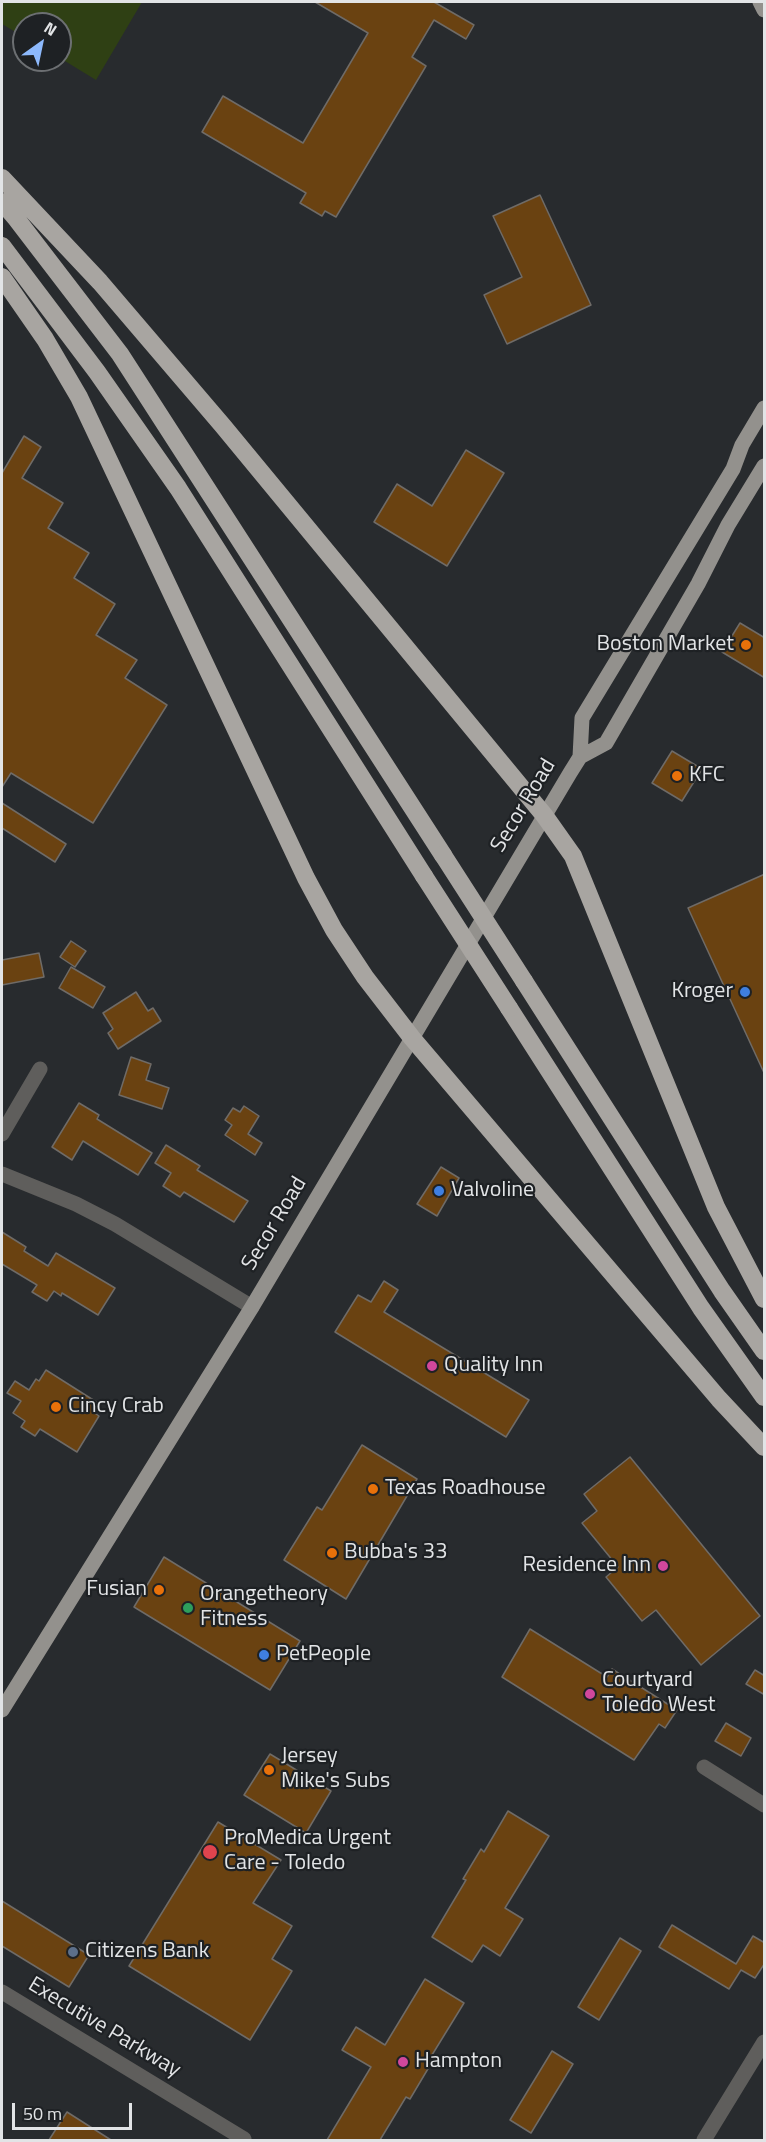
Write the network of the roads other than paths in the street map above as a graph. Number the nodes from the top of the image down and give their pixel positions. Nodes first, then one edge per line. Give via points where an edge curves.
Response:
1 (760, 2) edge
2 (765, 10) edge
3 (2, 178) edge
4 (2, 202) edge
5 (2, 246) edge
6 (2, 277) edge
7 (765, 408) edge
8 (765, 466) edge
9 (580, 757) junction
10 (544, 815) junction
11 (412, 1038) junction
12 (40, 1069) dead end
13 (2, 1134) edge
14 (2, 1174) edge
15 (765, 1299) edge
16 (252, 1307) junction
17 (765, 1351) edge
18 (765, 1397) edge
19 (765, 1447) edge
20 (2, 1710) edge
21 (704, 1767) dead end
22 (765, 1805) edge
23 (2, 1992) edge
24 (765, 2042) edge
25 (244, 2139) edge
26 (704, 2140) edge

1 - 2 main road
3 - 10 highway via 100,282
4 - 17 highway, bridge via 120,354 722,1291
5 - 18 highway, bridge via 178,488 701,1308
6 - 11 highway via 45,339 78,398 334,930
7 - 9 main road, Secor Road via 742,445 733,469 582,718
8 - 9 main road, Secor Road via 606,743
9 - 10 main road, Secor Road
10 - 11 main road, Secor Road
10 - 15 highway via 573,856 716,1206
11 - 16 main road, Secor Road
11 - 19 highway via 718,1399
12 - 13 street
14 - 16 street via 115,1224
16 - 20 main road, Secor Road
21 - 22 street
23 - 25 street, Executive Parkway
24 - 26 street

